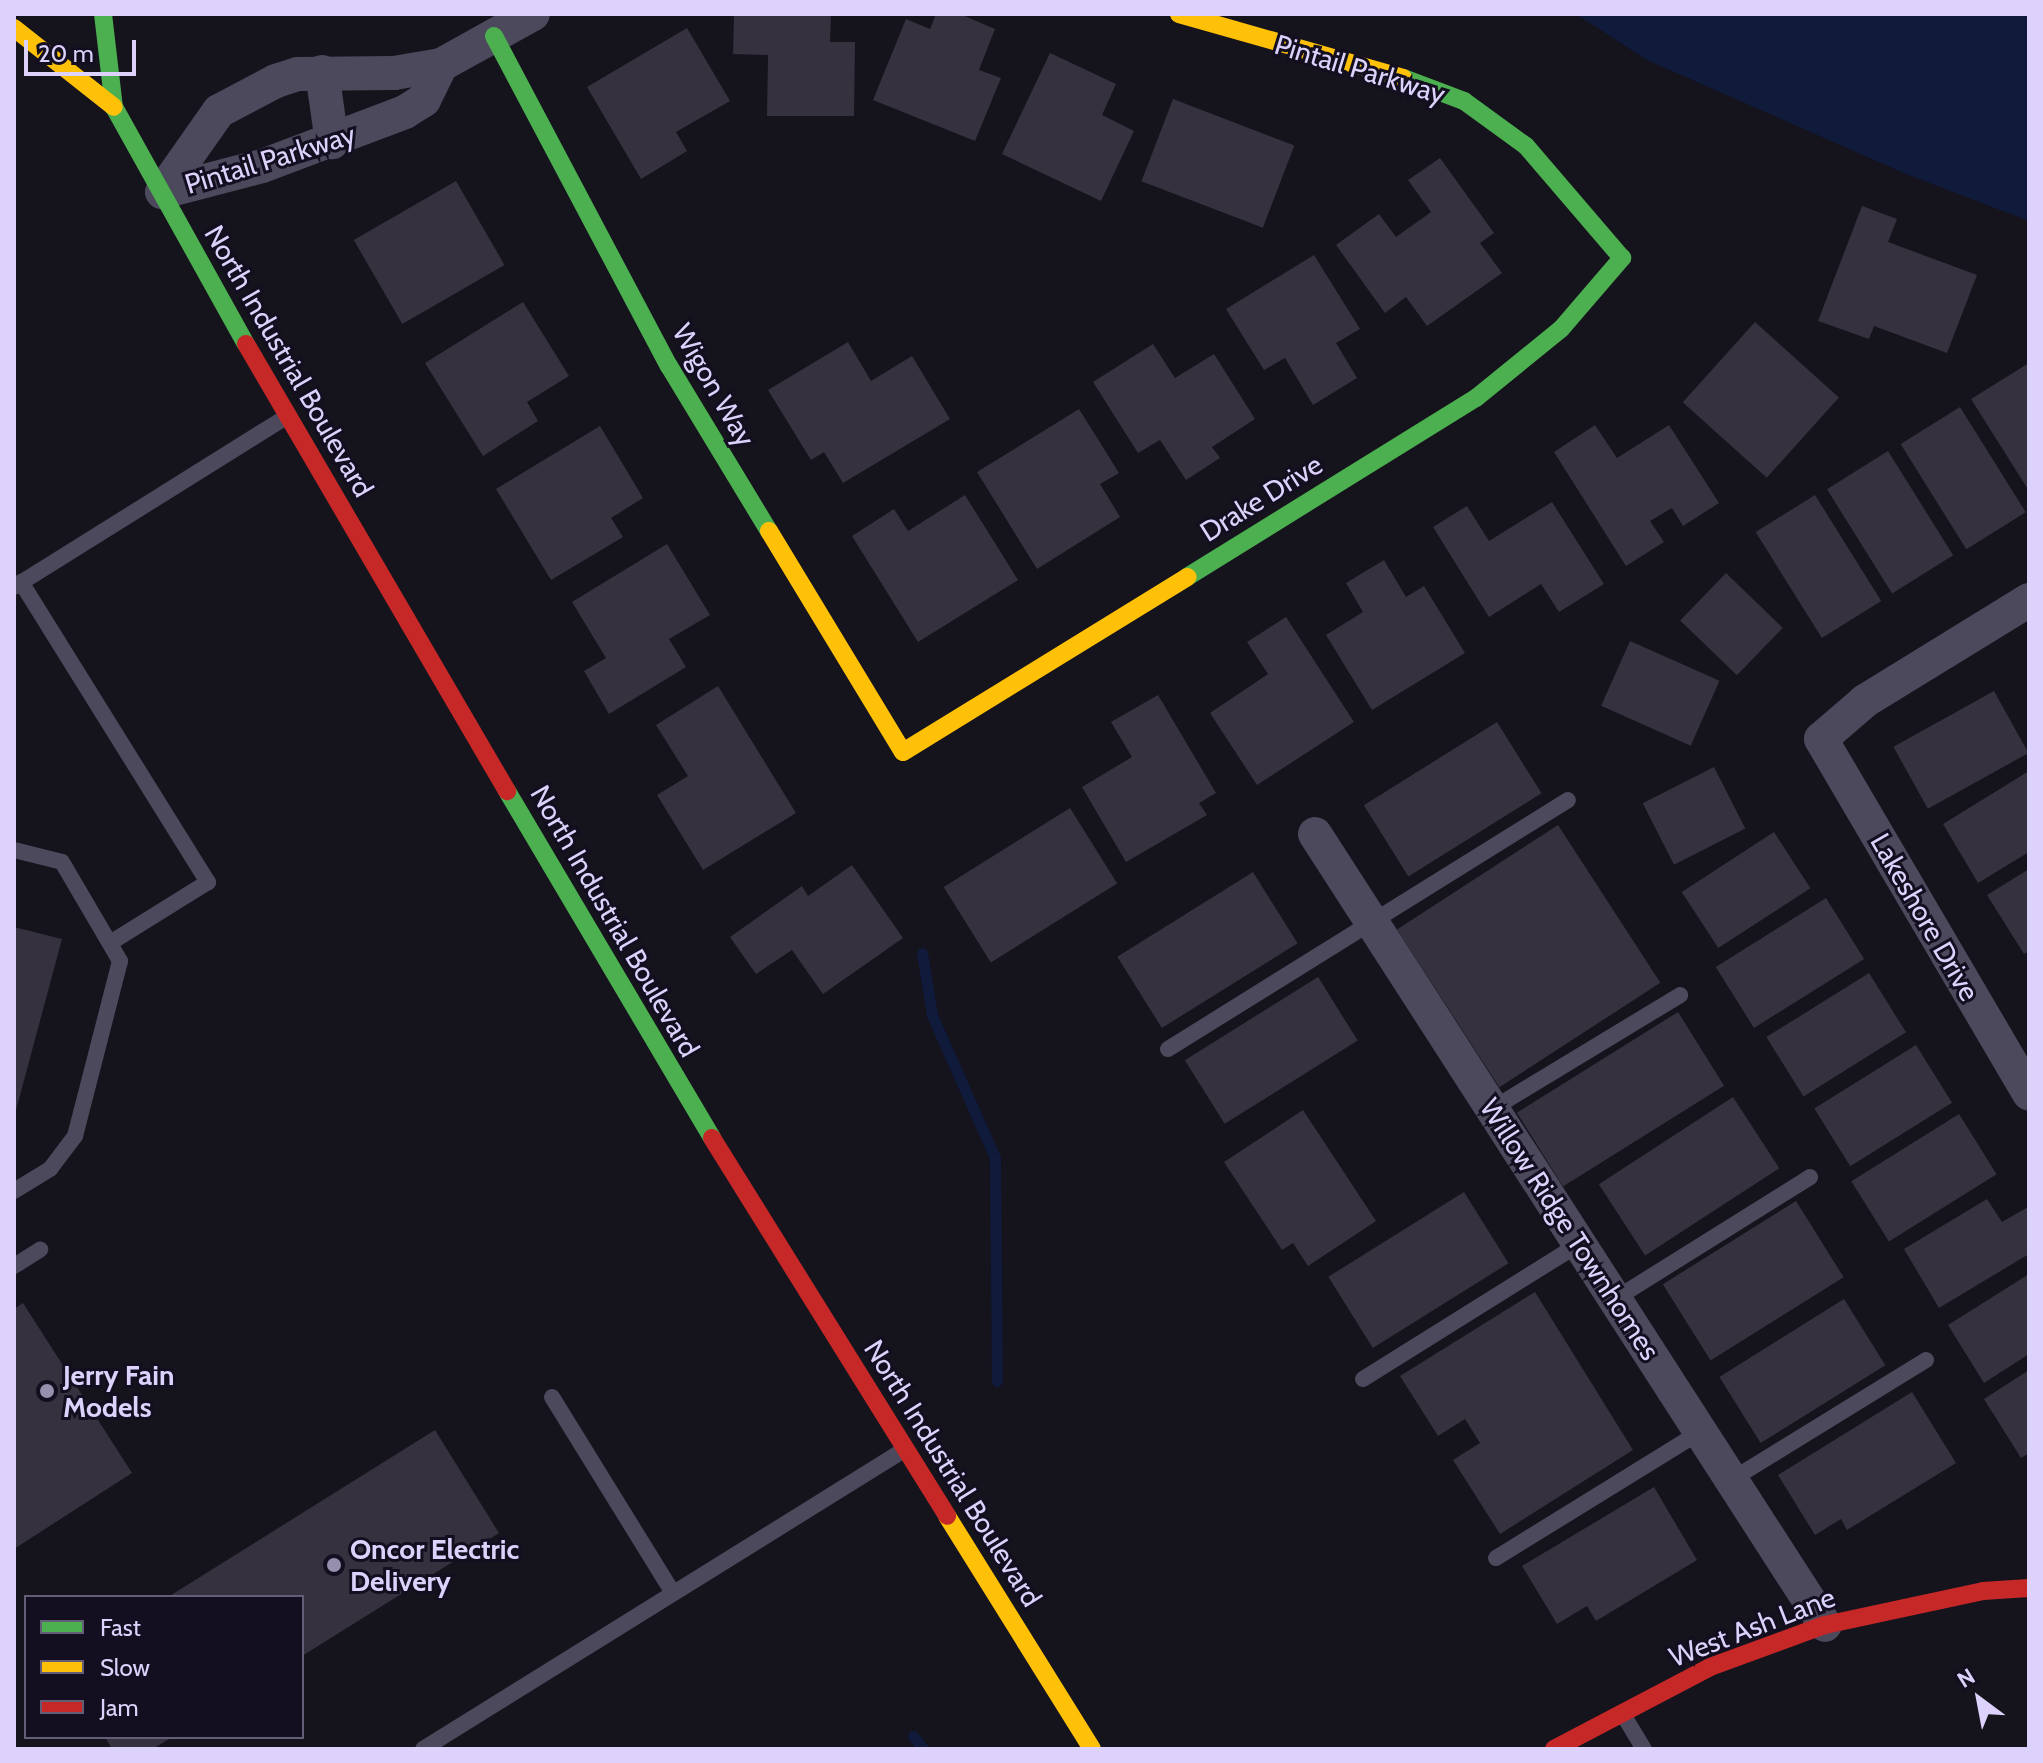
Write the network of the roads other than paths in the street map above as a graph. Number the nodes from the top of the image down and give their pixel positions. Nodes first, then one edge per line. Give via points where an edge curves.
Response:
1 (103, 14) edge
2 (533, 14) edge
3 (1179, 14) edge
4 (14, 28) edge
5 (494, 36) junction
6 (441, 65) junction
7 (322, 72) junction
8 (114, 107) junction
9 (332, 142) junction
10 (162, 192) junction
11 (1622, 258) joint
12 (287, 417) junction
13 (17, 584) edge
14 (2029, 600) edge
15 (903, 752) joint
16 (1568, 800) dead end
17 (1315, 834) dead end
18 (14, 850) edge
19 (1372, 923) junction
20 (110, 943) junction
21 (1680, 995) dead end
22 (1168, 1049) dead end
23 (2029, 1094) edge
24 (1492, 1109) junction
25 (1810, 1177) dead end
26 (14, 1191) edge
27 (1579, 1244) junction
28 (40, 1250) dead end
29 (14, 1266) edge
30 (1615, 1299) junction
31 (1926, 1360) dead end
32 (1363, 1379) dead end
33 (552, 1397) dead end
34 (1700, 1432) junction
35 (905, 1449) junction
36 (1731, 1480) junction
37 (1496, 1558) dead end
38 (2029, 1588) edge
39 (673, 1593) junction
40 (1825, 1625) junction
41 (1621, 1712) junction
42 (423, 1749) edge
43 (1092, 1749) edge
44 (1554, 1749) edge
45 (1644, 1749) edge

1 - 8 street, North Industrial Boulevard
2 - 5 street, Pintail Parkway
3 - 11 street, Pintail Parkway via 1412,80 1464,101 1526,146
4 - 8 street, North Industrial Boulevard
5 - 6 street, Pintail Parkway
5 - 15 street, Wigon Way via 669,366
6 - 7 street, Pintail Parkway via 394,73
6 - 9 street, Pintail Parkway via 424,100
7 - 9 street
7 - 10 street, Pintail Parkway via 276,81 219,111
8 - 10 street, North Industrial Boulevard
9 - 10 street, Pintail Parkway
10 - 12 street, North Industrial Boulevard
11 - 15 street, Drake Drive via 1561,329 1476,398
12 - 13 lane
12 - 35 street, North Industrial Boulevard via 690,1102
13 - 20 lane via 208,882
14 - 23 street, Lakeshore Drive via 1865,701 1821,739
16 - 19 lane
17 - 19 street, Willow Ridge Townhomes
18 - 20 lane via 62,862
19 - 22 lane
19 - 24 street, Willow Ridge Townhomes
20 - 26 lane via 120,961 75,1136 50,1169
21 - 24 lane
24 - 27 street, Willow Ridge Townhomes
25 - 30 lane
27 - 30 street, Willow Ridge Townhomes
27 - 32 lane
28 - 29 lane
30 - 34 street, Willow Ridge Townhomes
31 - 36 lane
33 - 39 lane
34 - 36 street, Willow Ridge Townhomes
34 - 37 lane
35 - 39 lane
35 - 43 street, North Industrial Boulevard
36 - 40 street, Willow Ridge Townhomes
38 - 40 street, West Ash Lane via 1983,1591
39 - 42 lane
40 - 41 street, West Ash Lane via 1710,1667
41 - 44 street, West Ash Lane
41 - 45 lane

